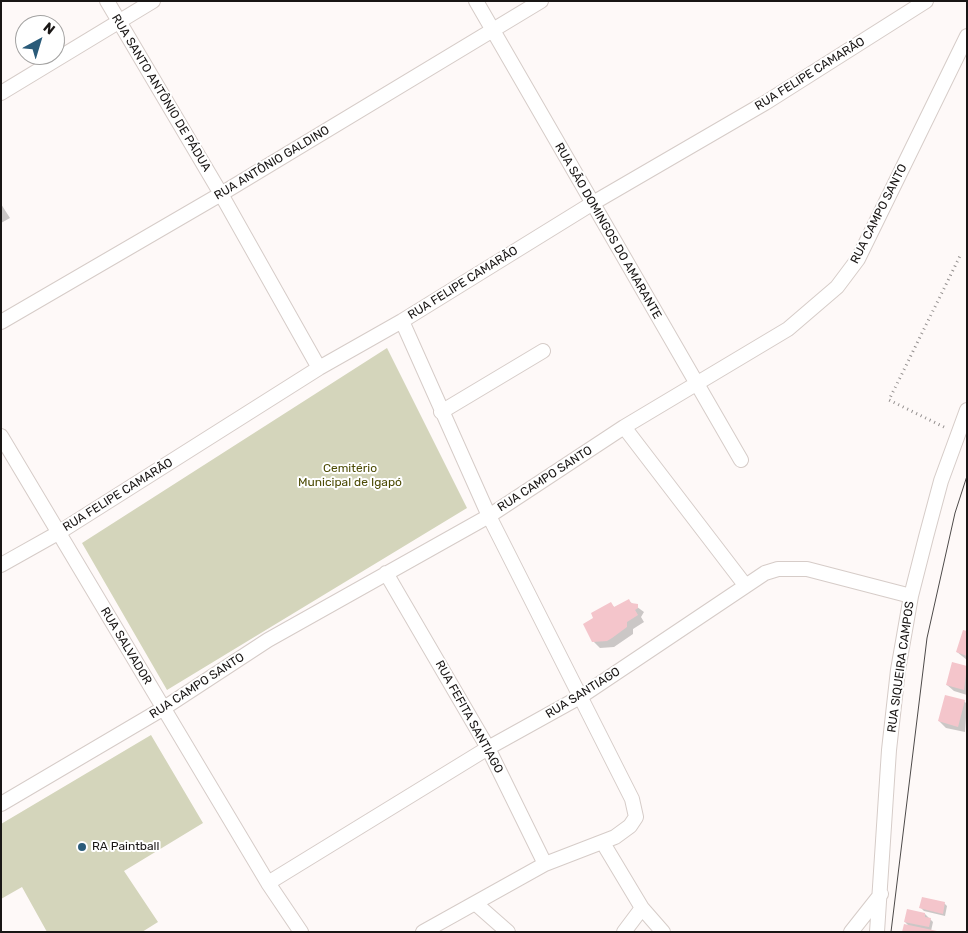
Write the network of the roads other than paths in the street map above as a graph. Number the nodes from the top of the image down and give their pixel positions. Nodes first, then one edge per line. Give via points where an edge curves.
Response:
1 (107, 1) edge
2 (153, 1) edge
3 (476, 1) edge
4 (541, 1) edge
5 (926, 1) edge
6 (119, 22) junction
7 (493, 31) junction
8 (967, 36) edge
9 (1, 93) edge
10 (221, 194) junction
11 (593, 203) junction
12 (402, 321) junction
13 (1, 322) edge
14 (544, 351) dead end
15 (319, 368) junction
16 (697, 385) junction
17 (967, 410) edge
18 (441, 412) junction
19 (624, 427) junction
20 (1, 436) edge
21 (741, 460) dead end
22 (489, 516) junction
23 (58, 533) junction
24 (1, 565) edge
25 (386, 573) junction
26 (745, 585) junction
27 (911, 596) junction
28 (580, 697) junction
29 (164, 708) junction
30 (488, 748) junction
31 (1, 804) edge
32 (603, 843) junction
33 (545, 864) junction
34 (268, 883) junction
35 (881, 894) junction
36 (475, 903) junction
37 (642, 908) junction
38 (301, 932) edge
39 (423, 932) edge
40 (508, 932) edge
41 (624, 932) edge
42 (663, 932) edge
43 (850, 932) edge
44 (878, 932) edge

1 - 6 street, RUA SANTO ANTÔNIO DE PÁDUA
2 - 6 street
3 - 7 street, RUA SÃO DOMINGOS DO AMARANTE
4 - 7 street, RUA ANTÔNIO GALDINO
5 - 11 street, RUA FELIPE CAMARÃO via 765,103
6 - 9 street
6 - 10 street, RUA SANTO ANTÔNIO DE PÁDUA
7 - 10 street, RUA ANTÔNIO GALDINO
7 - 11 street, RUA SÃO DOMINGOS DO AMARANTE
8 - 16 street, RUA CAMPO SANTO via 858,259 836,287 788,329
10 - 13 street, RUA ANTÔNIO GALDINO
10 - 15 street, RUA SANTO ANTÔNIO DE PÁDUA
11 - 12 street, RUA FELIPE CAMARÃO
11 - 16 street, RUA SÃO DOMINGOS DO AMARANTE
12 - 15 street, RUA FELIPE CAMARÃO
12 - 18 street
14 - 18 street
15 - 23 street, RUA FELIPE CAMARÃO
16 - 19 street, RUA CAMPO SANTO
16 - 21 street, RUA SÃO DOMINGOS DO AMARANTE
17 - 27 street, RUA SIQUEIRA CAMPOS via 941,481
18 - 22 street
19 - 22 street, RUA CAMPO SANTO
19 - 26 street
20 - 23 street, RUA SALVADOR
22 - 25 street, RUA CAMPO SANTO
22 - 28 street
23 - 24 street, RUA FELIPE CAMARÃO
23 - 29 street, RUA SALVADOR
25 - 29 street, RUA CAMPO SANTO via 268,640
25 - 30 street, RUA FEFITA SANTIAGO
26 - 27 street, RUA SANTIAGO via 778,568 807,569
26 - 28 street, RUA SANTIAGO
27 - 35 street, RUA SIQUEIRA CAMPOS via 889,750
28 - 30 street, RUA SANTIAGO
28 - 32 street via 632,799 636,817 630,826
29 - 31 street, RUA CAMPO SANTO
29 - 34 street, RUA SALVADOR
30 - 33 street, RUA FEFITA SANTIAGO
30 - 34 street, RUA SANTIAGO
32 - 33 street
32 - 37 street
33 - 36 street
34 - 38 street, RUA SALVADOR
35 - 43 street
35 - 44 street, RUA SIQUEIRA CAMPOS
36 - 39 street
36 - 40 street
37 - 41 street
37 - 42 street

